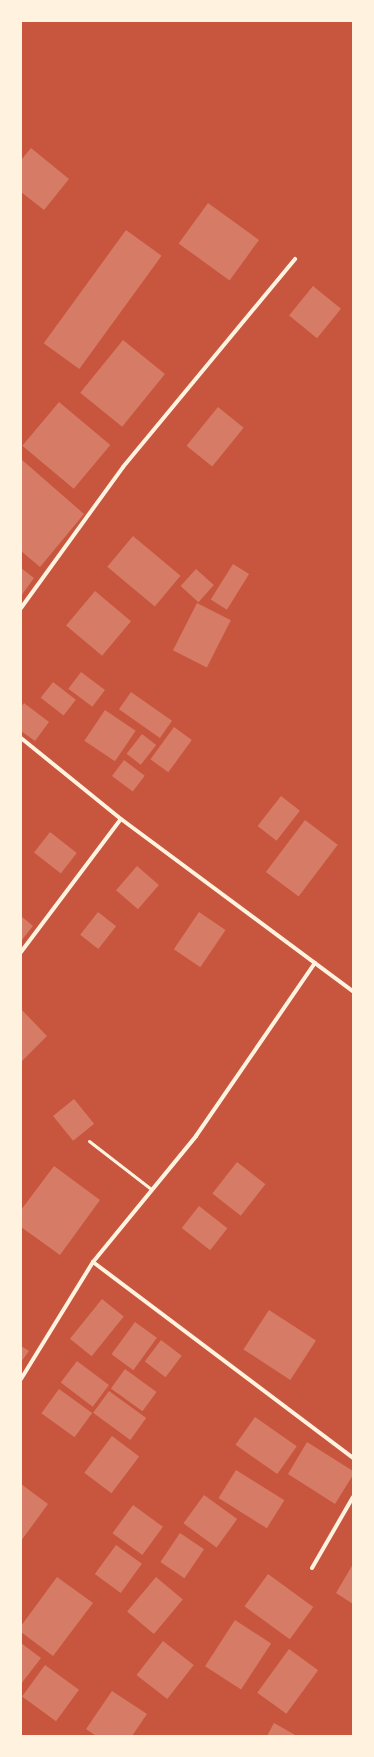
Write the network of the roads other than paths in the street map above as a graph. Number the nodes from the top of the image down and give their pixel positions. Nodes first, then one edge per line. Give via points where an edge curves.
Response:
1 (295, 259) dead end
2 (21, 608) edge
3 (21, 738) edge
4 (121, 819) junction
5 (21, 952) edge
6 (315, 963) junction
7 (353, 992) edge
8 (89, 1141) dead end
9 (151, 1189) junction
10 (93, 1262) junction
11 (21, 1379) edge
12 (353, 1458) edge
13 (353, 1497) edge
14 (312, 1568) dead end

1 - 2 street via 123,467
3 - 4 street
4 - 5 street
4 - 6 street
6 - 7 street
6 - 9 street via 196,1136
8 - 9 lane
9 - 10 street
10 - 11 street
10 - 12 street
13 - 14 street

